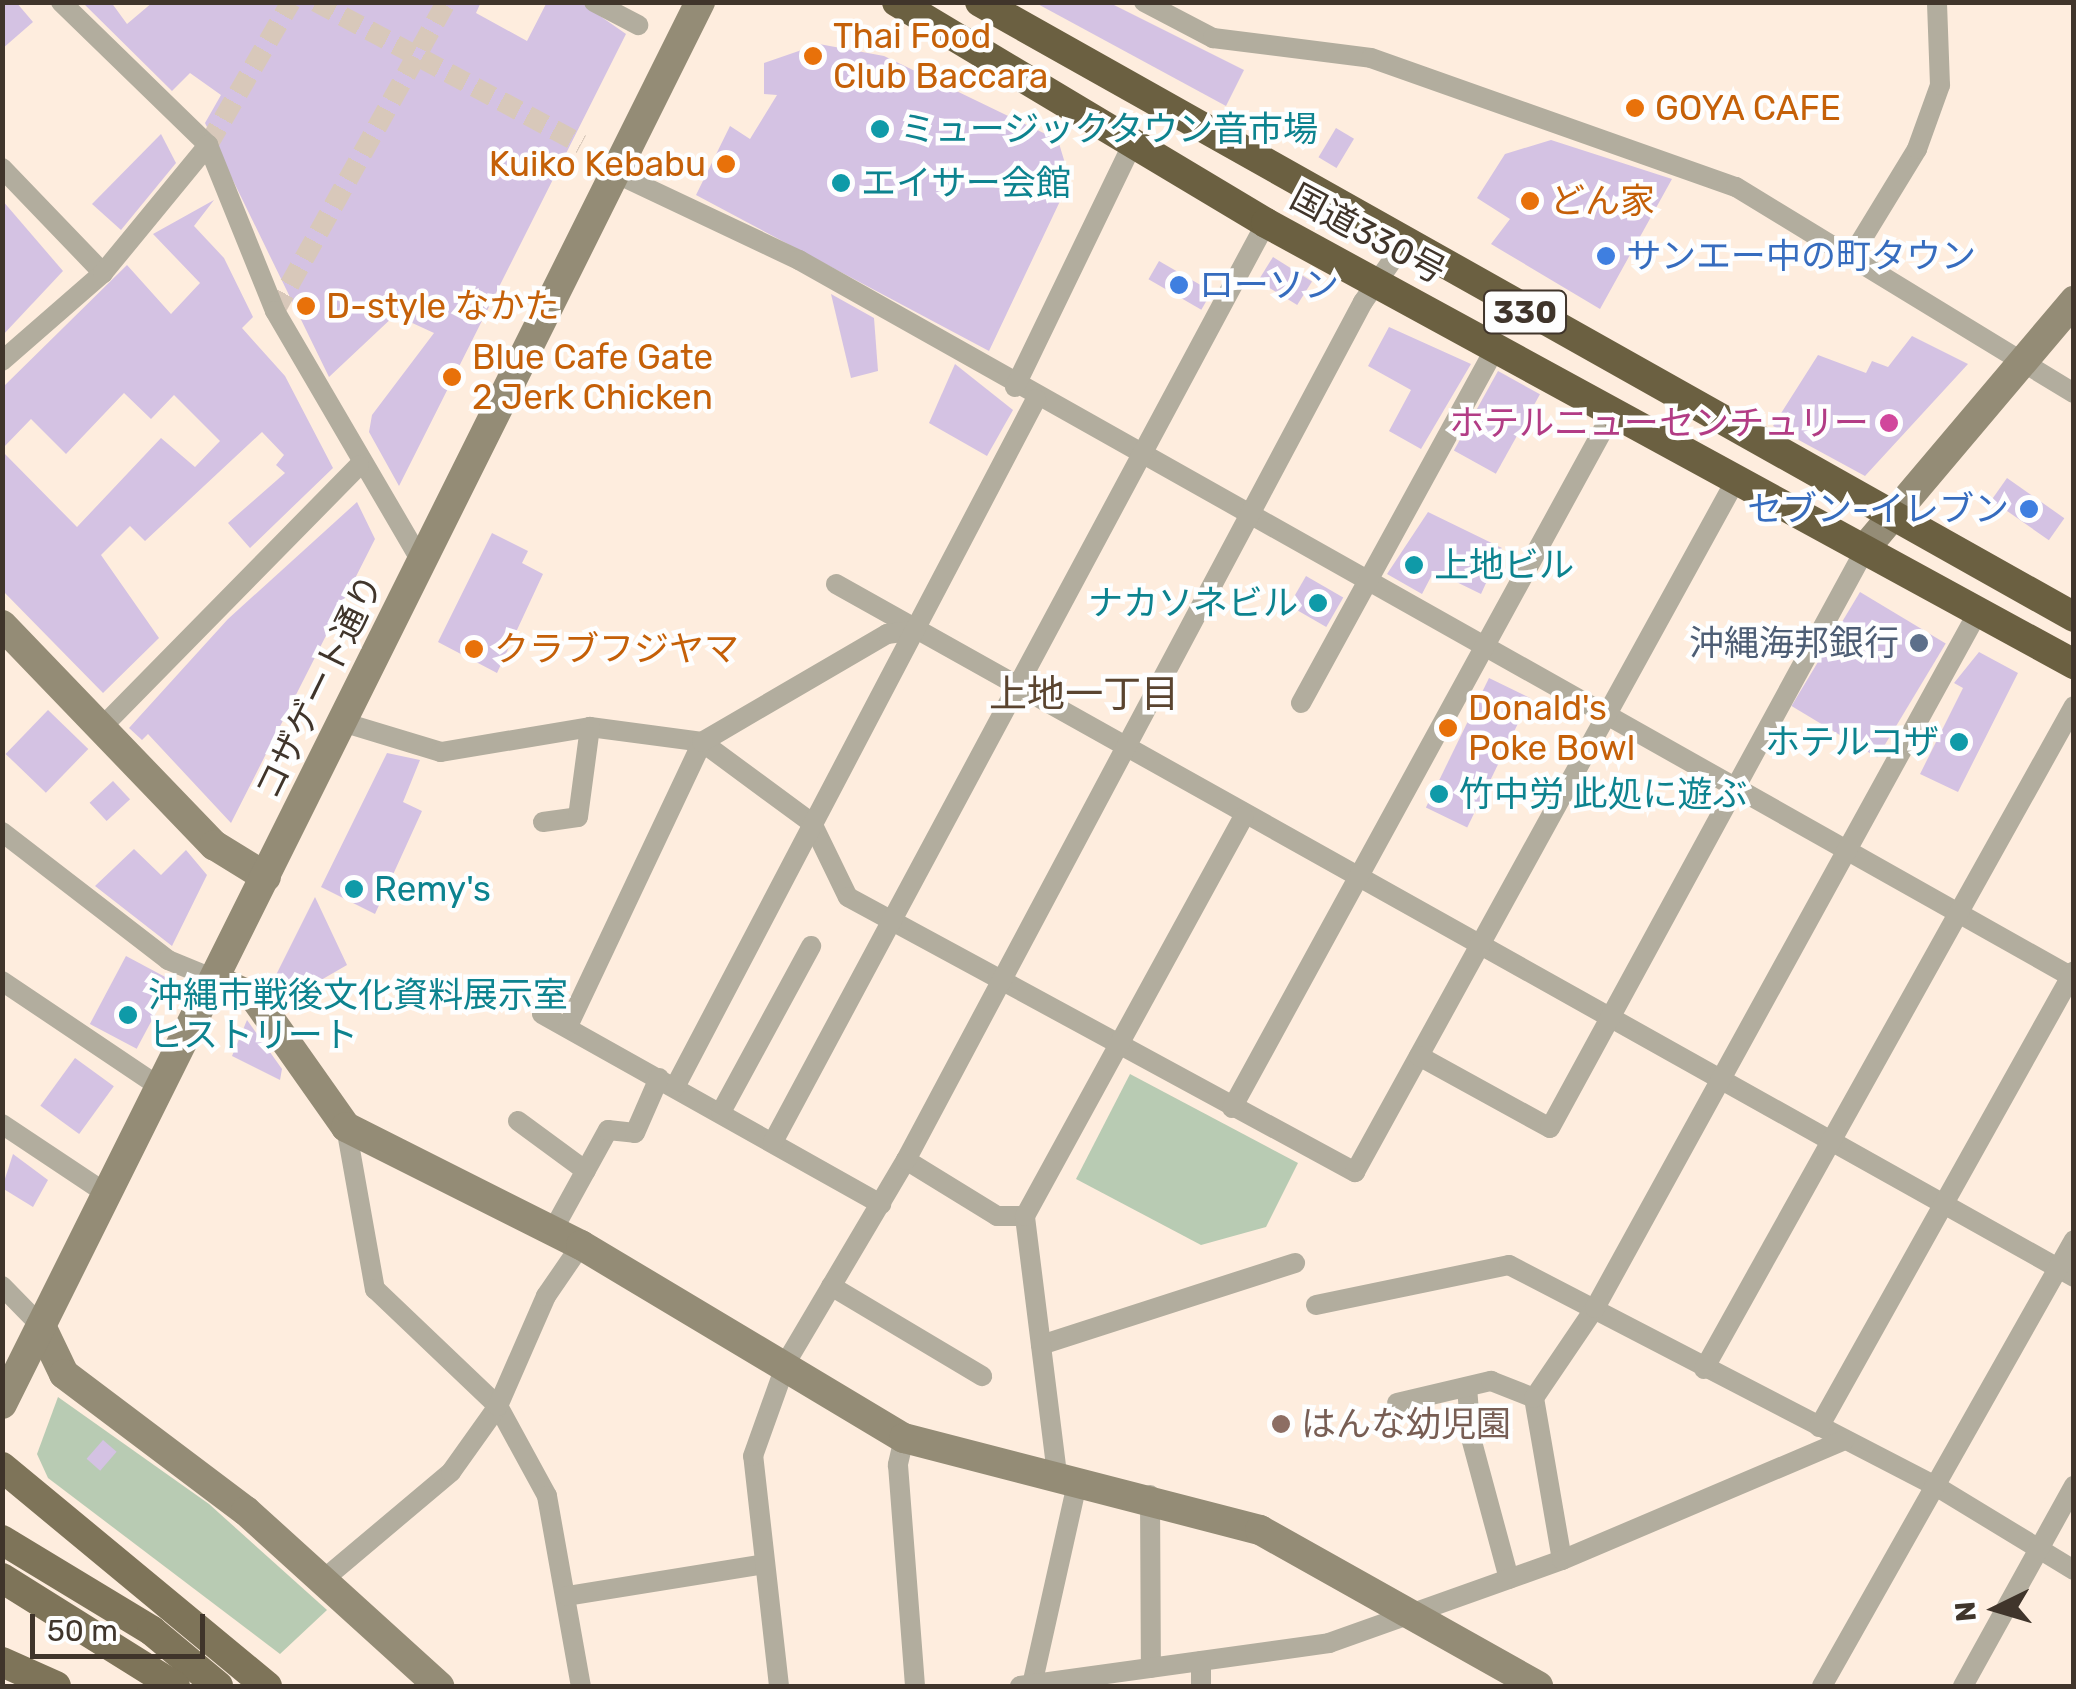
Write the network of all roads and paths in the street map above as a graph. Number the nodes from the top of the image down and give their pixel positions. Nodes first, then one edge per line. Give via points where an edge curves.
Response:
1 (61, 2) edge
2 (594, 2) edge
3 (700, 2) edge
4 (897, 2) edge
5 (980, 2) edge
6 (1144, 2) edge
7 (1937, 2) edge
8 (638, 25) dead end
9 (1133, 143) junction
10 (208, 145) junction
11 (2, 168) edge
12 (615, 173) junction
13 (1266, 223) junction
14 (1403, 245) junction
15 (1852, 254) junction
16 (103, 273) junction
17 (1376, 282) junction
18 (2074, 301) edge
19 (1497, 346) junction
20 (2024, 358) junction
21 (2, 361) edge
22 (1015, 387) junction
23 (2074, 393) edge
24 (1036, 399) junction
25 (1614, 410) junction
26 (1142, 455) junction
27 (359, 465) junction
28 (1737, 478) junction
29 (1888, 514) junction
30 (1253, 521) junction
31 (1867, 546) junction
32 (422, 563) junction
33 (836, 584) dead end
34 (1367, 584) junction
35 (1979, 610) junction
36 (2074, 618) edge
37 (2, 625) edge
38 (910, 631) junction
39 (1483, 647) junction
40 (2074, 664) edge
41 (1016, 693) junction
42 (1301, 704) dead end
43 (2074, 706) edge
44 (1605, 715) junction
45 (342, 722) junction
46 (590, 727) junction
47 (101, 728) junction
48 (702, 742) junction
49 (1128, 752) junction
50 (1738, 788) junction
51 (1244, 817) junction
52 (542, 822) dead end
53 (812, 822) junction
54 (2, 832) edge
55 (1845, 849) junction
56 (266, 877) junction
57 (1356, 879) junction
58 (1960, 913) junction
59 (892, 921) junction
60 (812, 946) dead end
61 (1479, 946) junction
62 (2072, 975) edge
63 (214, 978) junction
64 (2, 981) edge
65 (1000, 982) junction
66 (542, 1014) dead end
67 (1610, 1020) junction
68 (568, 1026) junction
69 (1116, 1046) junction
70 (1419, 1056) junction
71 (667, 1082) junction
72 (1719, 1085) junction
73 (160, 1087) junction
74 (1232, 1108) junction
75 (721, 1112) junction
76 (518, 1122) dead end
77 (2, 1124) edge
78 (346, 1127) junction
79 (773, 1142) junction
80 (1830, 1143) junction
81 (906, 1160) junction
82 (586, 1171) junction
83 (107, 1194) junction
84 (880, 1204) junction
85 (1943, 1206) junction
86 (1025, 1216) junction
87 (553, 1230) junction
88 (2074, 1240) edge
89 (582, 1244) junction
90 (1295, 1263) dead end
91 (2065, 1272) edge
92 (2, 1286) edge
93 (832, 1286) junction
94 (1316, 1305) dead end
95 (1595, 1308) junction
96 (42, 1326) junction
97 (1040, 1345) junction
98 (787, 1361) junction
99 (1704, 1369) junction
100 (982, 1376) dead end
101 (1467, 1387) junction
102 (1534, 1398) junction
103 (2, 1404) edge
104 (1396, 1404) dead end
105 (498, 1406) junction
106 (1819, 1428) junction
107 (904, 1438) junction
108 (1845, 1440) junction
109 (2, 1467) edge
110 (1067, 1477) junction
111 (1934, 1485) junction
112 (2074, 1486) edge
113 (1150, 1495) junction
114 (2, 1540) edge
115 (2036, 1549) junction
116 (1562, 1560) junction
117 (764, 1564) junction
118 (2074, 1570) edge
119 (2, 1578) edge
120 (1509, 1579) junction
121 (324, 1580) junction
122 (567, 1596) junction
123 (1412, 1614) junction
124 (1201, 1661) junction
125 (2, 1662) edge
126 (1151, 1668) junction
127 (1501, 1678) edge
128 (1077, 1683) edge
129 (56, 1686) edge
130 (175, 1686) edge
131 (218, 1686) edge
132 (267, 1686) edge
133 (439, 1686) edge
134 (582, 1686) edge
135 (780, 1686) edge
136 (916, 1686) edge
137 (1020, 1686) edge
138 (1032, 1686) edge
139 (1202, 1686) edge
140 (1538, 1686) edge
141 (1822, 1686) edge
142 (1962, 1686) edge

1 - 10 street
2 - 8 street
3 - 12 street, コザゲート通り
4 - 9 highway, 国道330号 / 330
5 - 14 highway, 国道330号 / 330
6 - 15 street via 1213,38 1370,58 1624,144 1736,187
7 - 15 street via 1940,86 1917,149
9 - 13 highway, 国道330号 / 330
9 - 22 street
10 - 16 street
10 - 27 street via 274,311
11 - 16 street
12 - 22 street via 799,260
12 - 32 street, コザゲート通り
13 - 17 highway, 国道330号 / 330
13 - 26 street
14 - 17 street
14 - 29 highway, 国道330号 / 330
15 - 20 street
16 - 21 street
17 - 19 highway, 国道330号 / 330
17 - 30 street
18 - 20 street
19 - 25 highway, 国道330号 / 330
19 - 34 street
20 - 23 street
20 - 29 street
22 - 24 street
24 - 26 street
24 - 38 street
25 - 28 highway, 国道330号 / 330
25 - 39 street
26 - 30 street
26 - 41 street
27 - 32 street
27 - 47 street
28 - 31 highway, 国道330号 / 330
28 - 44 street
29 - 31 street
29 - 36 highway, 国道330号 / 330
30 - 34 street
30 - 49 street
31 - 35 highway, 国道330号 / 330
31 - 50 street
32 - 45 street, コザゲート通り
33 - 38 street
34 - 39 street
34 - 42 street
35 - 40 highway, 国道330号 / 330
35 - 55 street
37 - 47 street
38 - 41 street
38 - 48 street via 887,634
38 - 53 street
39 - 44 street
39 - 57 street
41 - 49 street
41 - 59 street
43 - 58 street
44 - 50 street
44 - 61 street
45 - 46 street via 441,752
45 - 56 street, コザゲート通り
46 - 48 street
46 - 52 street via 578,816
47 - 56 street via 214,846
48 - 53 street
48 - 68 street
49 - 51 street
49 - 65 street
50 - 55 street
50 - 67 street
51 - 57 street
51 - 69 street
53 - 59 street via 848,897
53 - 71 street
54 - 63 street via 168,960
55 - 58 street
55 - 72 street
56 - 63 street, コザゲート通り
57 - 61 street
57 - 74 street
58 - 62 street
58 - 80 street
59 - 65 street
59 - 79 street
60 - 75 street
61 - 67 street
61 - 70 street
62 - 85 street
63 - 73 street, コザゲート通り
63 - 78 street via 255,998
64 - 73 street
65 - 69 street
65 - 81 street
66 - 68 street
67 - 70 street via 1550,1128
67 - 72 street
68 - 71 street
69 - 74 street
69 - 86 street
70 - 74 street via 1355,1172
71 - 75 street
71 - 82 street via 636,1133 608,1130
72 - 80 street
72 - 95 street
73 - 83 street, コザゲート通り
75 - 79 street
76 - 82 street
77 - 83 street
78 - 87 street
78 - 105 street via 376,1289
79 - 84 street
80 - 85 street
80 - 99 street
81 - 84 street
81 - 86 street via 997,1216
82 - 87 street
83 - 96 street, コザゲート通り
84 - 93 street
85 - 91 street
85 - 106 street
86 - 97 street
87 - 89 street
88 - 91 street
89 - 98 street
89 - 105 street via 546,1296
90 - 97 street
91 - 111 street
92 - 96 street
93 - 98 street
93 - 100 street
94 - 95 street via 1510,1265
95 - 99 street
95 - 102 street
96 - 103 street, コザゲート通り
96 - 121 street via 64,1374
97 - 110 street
98 - 107 street
98 - 117 street via 754,1456
99 - 106 street
101 - 102 street via 1491,1382
101 - 104 street
101 - 120 street
102 - 116 street
105 - 121 street via 406,1518
105 - 122 street via 546,1496
106 - 108 street
107 - 110 street
107 - 136 street via 898,1465
108 - 111 street
108 - 116 street
109 - 132 main road
110 - 113 street
110 - 138 street
111 - 115 street
111 - 141 street
112 - 115 street
113 - 123 street via 1260,1530
113 - 126 street
114 - 131 main road via 152,1631
115 - 118 street
115 - 142 street
116 - 120 street
117 - 122 street
117 - 135 street
119 - 130 main road
120 - 123 street
121 - 133 street
122 - 134 street
123 - 124 street via 1329,1642
123 - 127 street
124 - 126 street
124 - 139 street
125 - 129 main road
126 - 128 street
127 - 140 street
128 - 138 street
137 - 138 street

